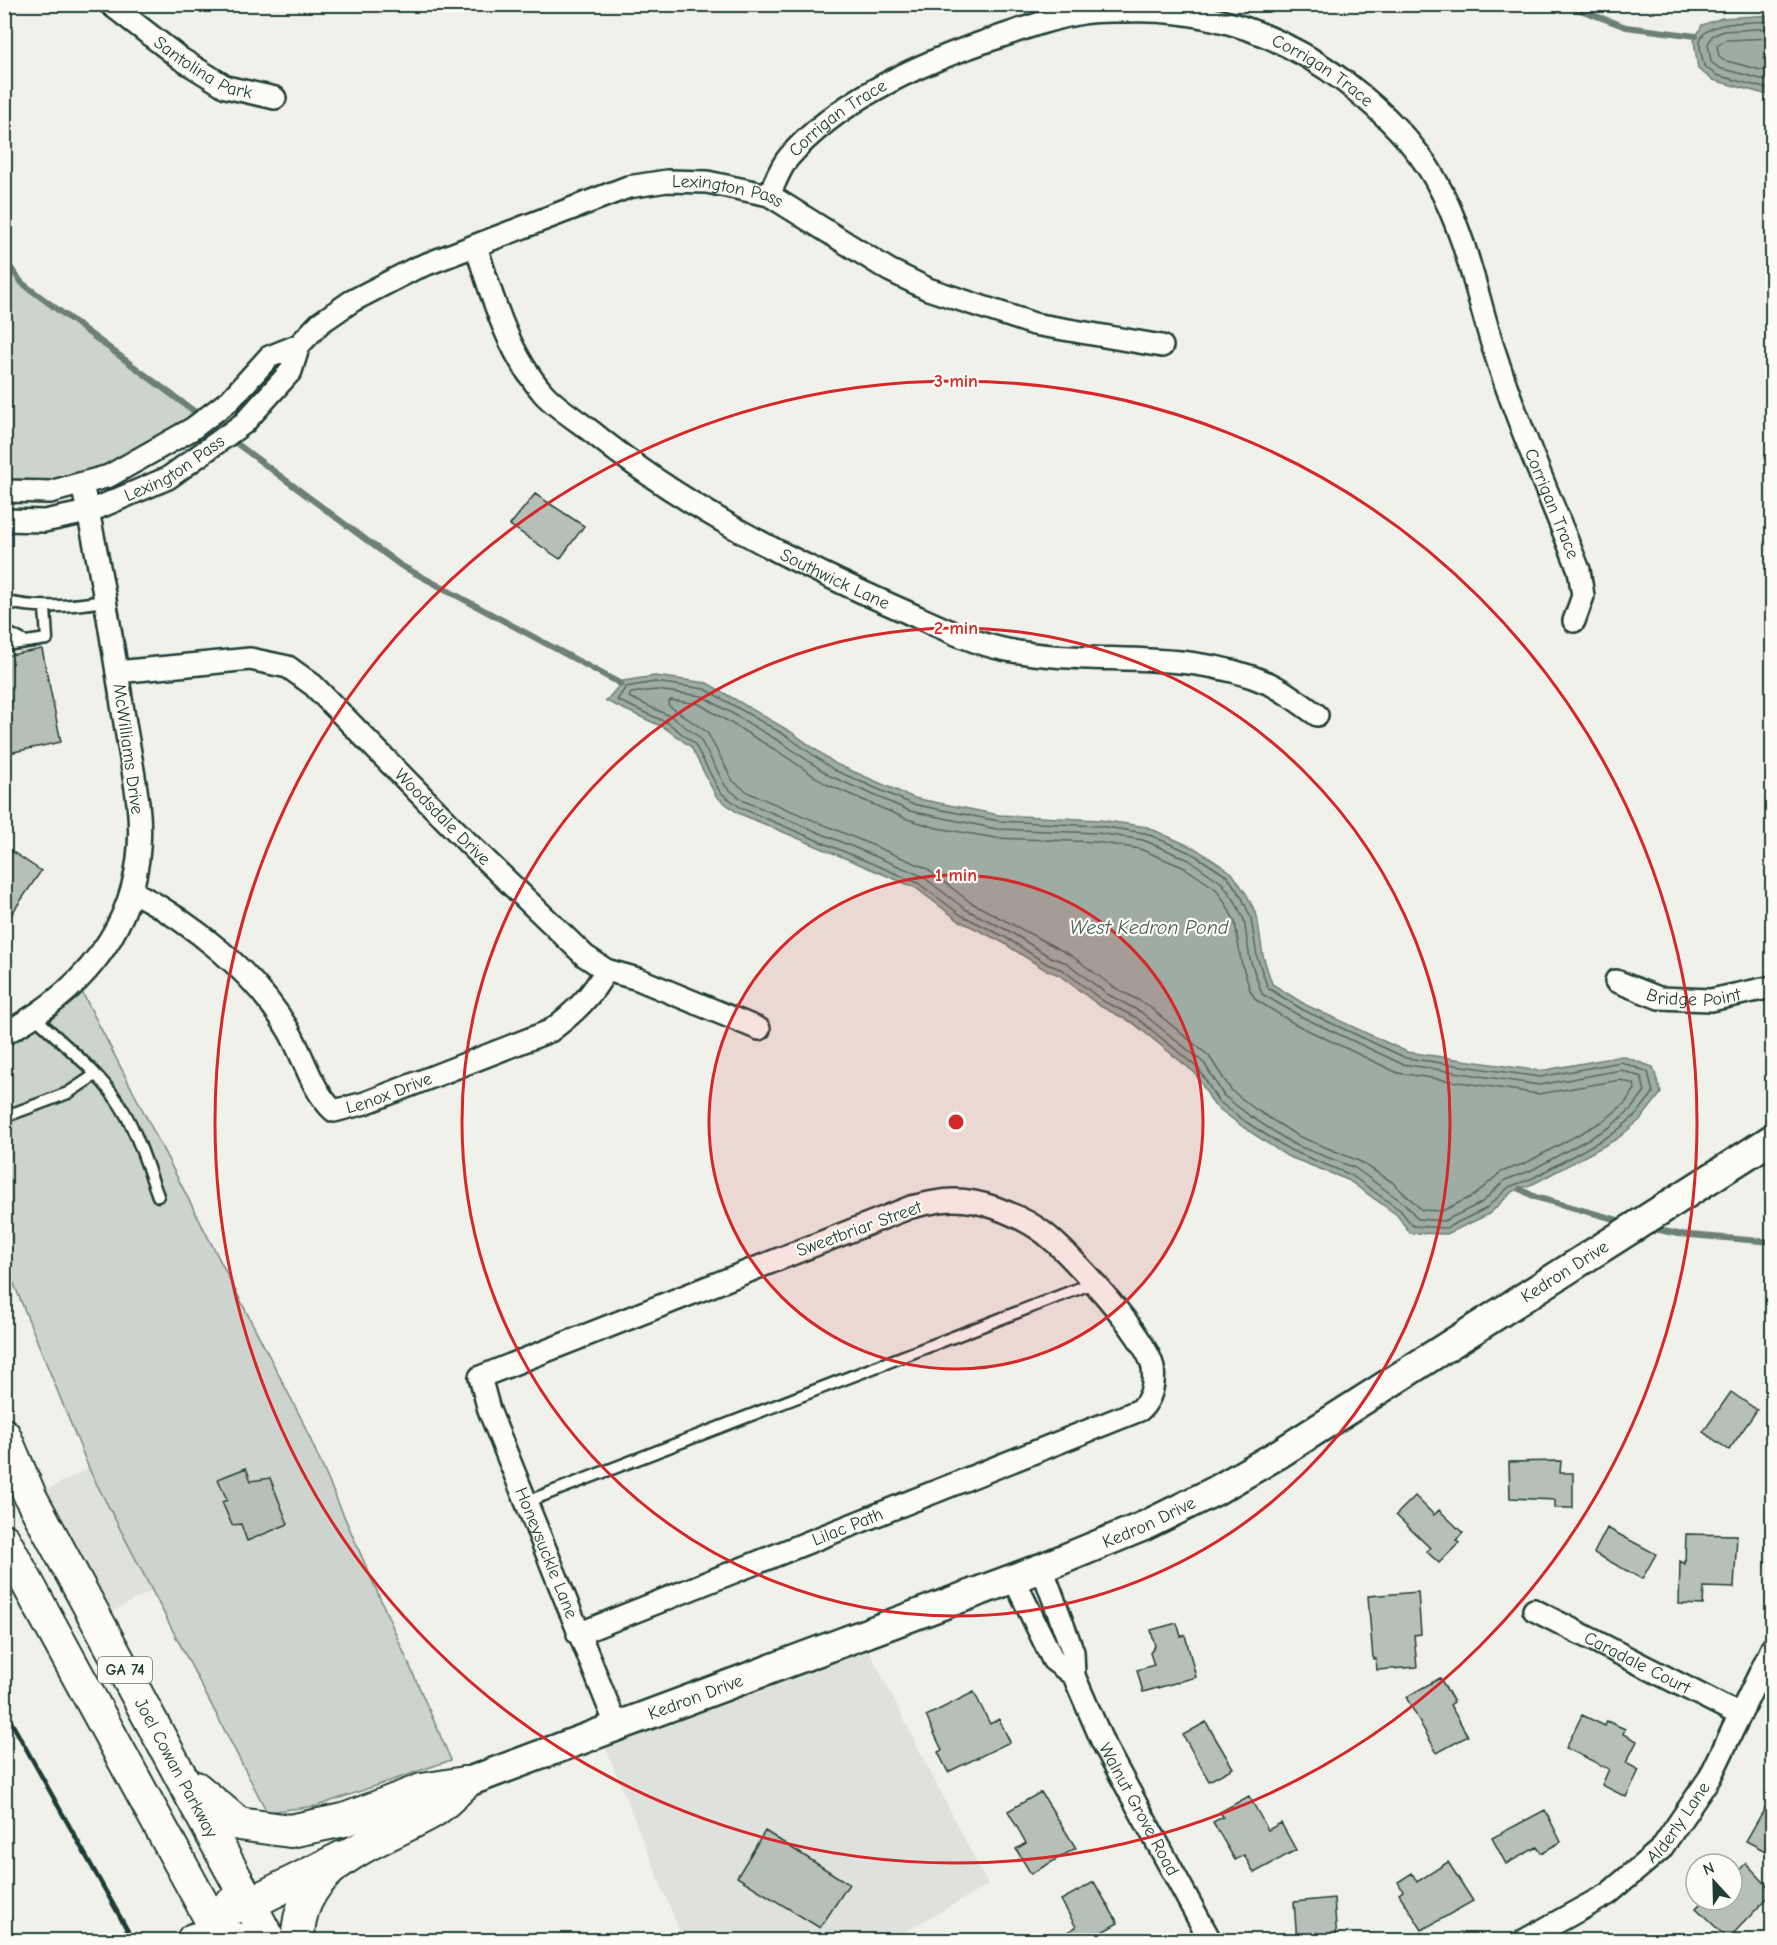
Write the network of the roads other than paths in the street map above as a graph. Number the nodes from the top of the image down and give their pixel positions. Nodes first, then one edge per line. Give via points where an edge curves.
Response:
1 (110, 4) edge
2 (275, 98) dead end
3 (769, 195) junction
4 (476, 246) junction
5 (299, 345) junction
6 (1162, 346) dead end
7 (82, 485) junction
8 (4, 491) edge
9 (88, 512) junction
10 (4, 520) edge
11 (4, 601) edge
12 (105, 601) junction
13 (45, 608) junction
14 (1574, 621) dead end
15 (4, 631) edge
16 (25, 642) junction
17 (5, 645) edge
18 (117, 672) junction
19 (1317, 715) dead end
20 (132, 891) junction
21 (606, 970) junction
22 (1616, 981) dead end
23 (1773, 987) edge
24 (35, 1017) junction
25 (759, 1029) dead end
26 (4, 1034) edge
27 (95, 1075) junction
28 (4, 1118) edge
29 (1773, 1139) edge
30 (158, 1196) dead end
31 (1092, 1283) junction
32 (480, 1377) joint
33 (1118, 1421) joint
34 (4, 1435) edge
35 (526, 1502) junction
36 (4, 1540) edge
37 (1042, 1568) junction
38 (1014, 1579) junction
39 (1534, 1610) dead end
40 (578, 1634) junction
41 (1773, 1648) edge
42 (1074, 1676) junction
43 (82, 1685) junction
44 (1740, 1715) junction
45 (617, 1727) junction
46 (179, 1770) junction
47 (465, 1783) junction
48 (343, 1857) junction
49 (249, 1904) junction
50 (207, 1929) edge
51 (269, 1941) edge
52 (298, 1941) edge
53 (1210, 1941) edge
54 (1524, 1941) edge

1 - 2 street, Santolina Park via 181,59 226,87
3 - 4 street, Lexington Pass via 707,182 667,180 628,187
3 - 6 street, Lexington Pass via 888,270 928,289 1034,324
3 - 14 street, Corrigan Trace via 786,159 823,124 873,91 994,38 1085,12 1162,9 1214,17 1262,32 1319,62 1368,99 1401,131 1448,204 1512,403 1579,570 1583,596
4 - 5 street, Lexington Pass via 414,269 352,300
4 - 19 street, Southwick Lane via 495,306 516,353 545,394 620,455 711,517 874,598 965,638 1006,650 1053,656 1177,661 1230,670 1272,685
5 - 7 street, Lexington Pass via 269,357 230,400 192,429 109,476
5 - 9 street, Lexington Pass via 291,371 244,423 168,478
7 - 8 street, Lexington Pass via 50,492
7 - 9 street, McWilliams Drive
9 - 10 street, Lexington Pass via 44,521
9 - 12 street, McWilliams Drive
11 - 13 lane
12 - 13 lane
12 - 18 street, McWilliams Drive
13 - 16 lane via 46,639
15 - 16 lane
16 - 17 lane
18 - 20 street, McWilliams Drive via 138,804 139,852
18 - 21 street, Woodsdale Drive via 250,659 288,667 313,685 561,934
20 - 21 street, Lenox Drive via 188,923 264,996 289,1030 323,1100 334,1111 365,1103 549,1030 572,1015 594,992
20 - 24 street, McWilliams Drive via 117,930 97,961 65,994
21 - 25 street, Woodsdale Drive via 638,979
22 - 23 street, Bridge Point via 1659,998 1711,1000
24 - 26 street, McWilliams Drive
24 - 27 lane
27 - 28 lane via 68,1093
27 - 30 lane via 129,1121
29 - 37 street, Kedron Drive via 1215,1491 1144,1526
31 - 32 street, Sweetbriar Street via 1044,1233 996,1208 960,1198 882,1218
31 - 33 street, Sweetbriar Street via 1144,1348 1153,1368 1149,1402
31 - 35 lane
32 - 35 street, Honeysuckle Lane
33 - 40 street, Lilac Path
34 - 46 main road, Joel Cowan Parkway / GA 74 via 31,1498
35 - 40 street, Honeysuckle Lane
36 - 43 main road, GA 74
37 - 38 street, Kedron Drive
37 - 42 street, Walnut Grove Road via 1073,1652
38 - 42 street, Walnut Grove Road via 1053,1660
38 - 45 street, Kedron Drive
39 - 44 street, Caradale Court
40 - 45 street, Honeysuckle Lane
41 - 44 street, Alderly Lane
42 - 53 street, Walnut Grove Road via 1106,1749
43 - 49 main road via 123,1731 213,1897 236,1907
43 - 50 main road, GA 74
44 - 54 street, Alderly Lane via 1710,1777 1662,1849 1608,1894
45 - 47 street, Kedron Drive
46 - 47 main road via 239,1824 290,1832 344,1820 422,1790
46 - 49 main road, Joel Cowan Parkway / GA 74
47 - 48 main road via 432,1812
48 - 49 main road
48 - 52 main road via 324,1875 306,1902 298,1926
49 - 51 main road, Joel Cowan Parkway / GA 74

